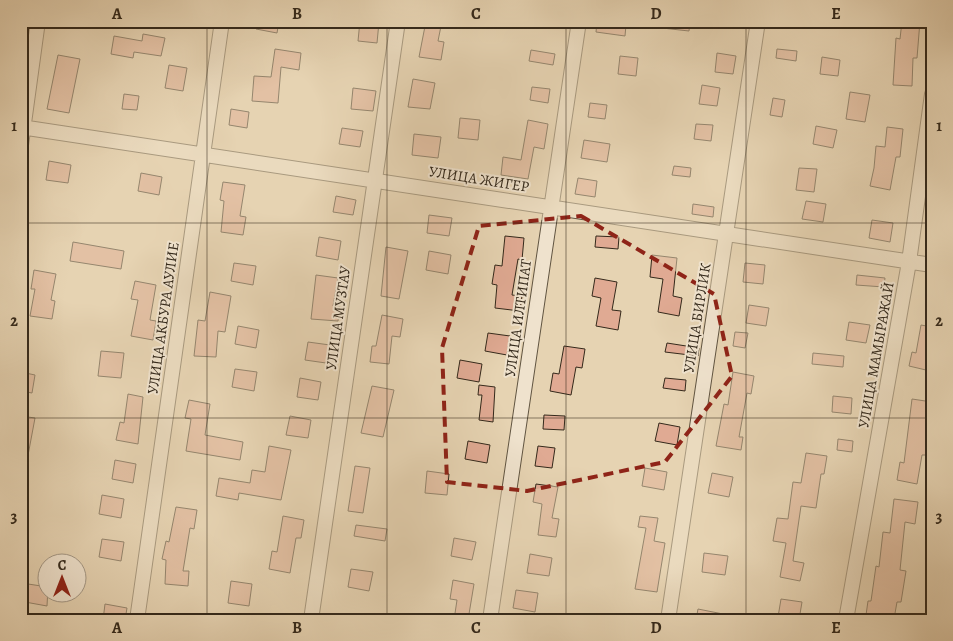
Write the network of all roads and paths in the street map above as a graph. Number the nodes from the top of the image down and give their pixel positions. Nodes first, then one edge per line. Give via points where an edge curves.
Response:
1 (38, 21) edge
2 (222, 21) edge
3 (398, 21) edge
4 (578, 21) edge
5 (758, 21) edge
6 (932, 94) edge
7 (22, 128) edge
8 (21, 145) edge
9 (202, 155) junction
10 (375, 180) junction
11 (551, 207) junction
12 (726, 235) junction
13 (909, 262) junction
14 (932, 265) edge
15 (136, 620) edge
16 (311, 620) edge
17 (490, 620) edge
18 (668, 620) edge
19 (846, 620) edge

1 - 7 street
2 - 9 street, УЛИЦА АКБУРА АУЛИЕ
3 - 10 street, УЛИЦА МУЗТАУ
4 - 11 street, УЛИЦА ИЛТИПАТ
5 - 12 street, УЛИЦА БИРЛИК
6 - 13 street, УЛИЦА МАМЫРАЖАЙ
7 - 8 street
7 - 9 street, УЛИЦА ЖИГЕР
9 - 10 street, УЛИЦА ЖИГЕР
9 - 15 street, УЛИЦА АКБУРА АУЛИЕ
10 - 11 street, УЛИЦА ЖИГЕР
10 - 16 street, УЛИЦА МУЗТАУ
11 - 12 street, УЛИЦА ЖИГЕР
11 - 17 street, УЛИЦА ИЛТИПАТ
12 - 13 street, УЛИЦА ЖИГЕР
12 - 18 street, УЛИЦА БИРЛИК
13 - 14 street, УЛИЦА ЖИГЕР
13 - 19 street, УЛИЦА МАМЫРАЖАЙ

